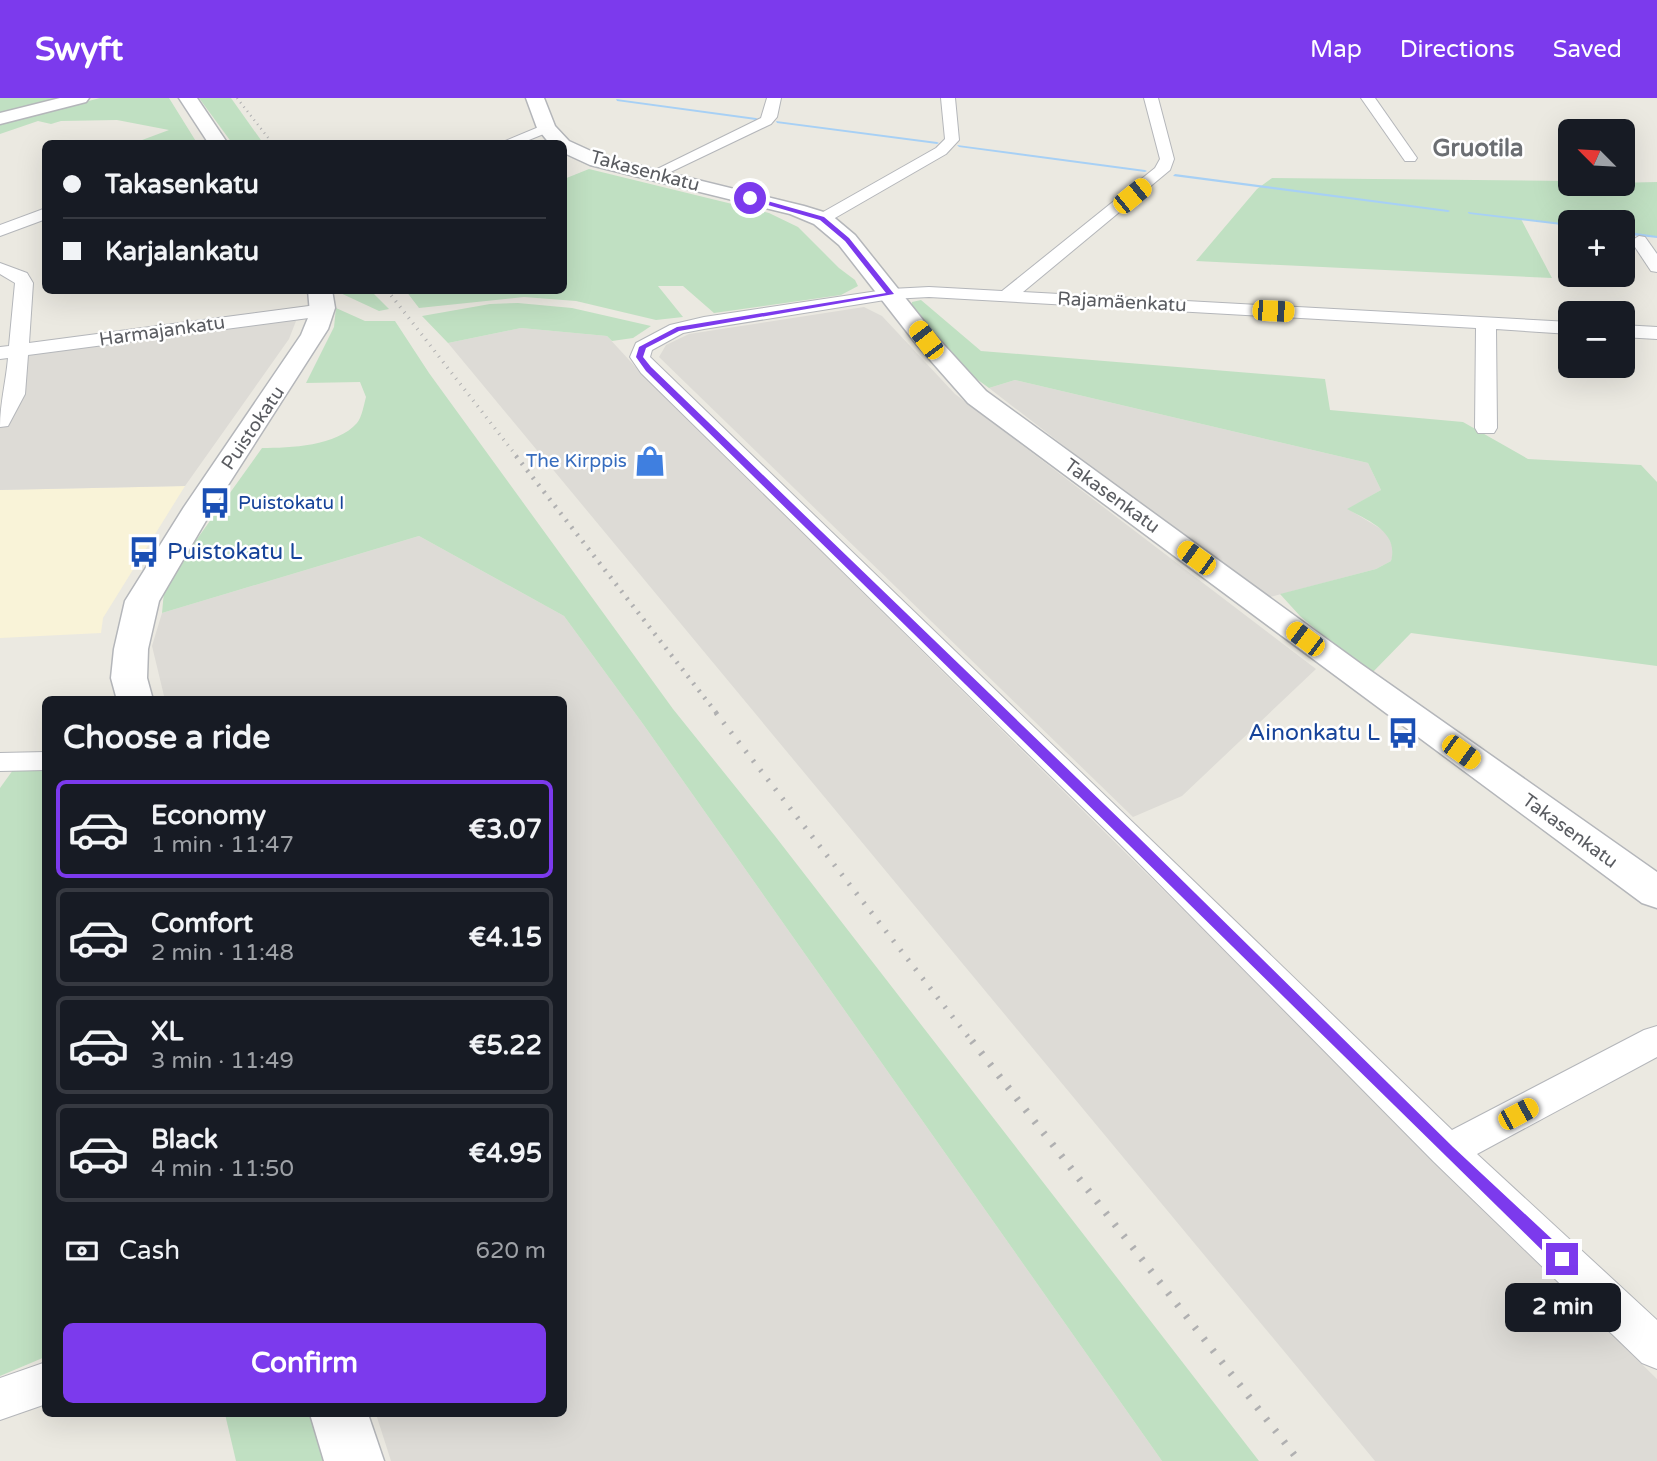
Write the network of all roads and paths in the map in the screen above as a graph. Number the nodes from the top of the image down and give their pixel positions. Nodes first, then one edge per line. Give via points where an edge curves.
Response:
1 (80, 98) edge
2 (188, 98) edge
3 (535, 98) edge
4 (774, 98) edge
5 (948, 98) edge
6 (1151, 98) edge
7 (1368, 98) edge
8 (0, 119) edge
9 (557, 139) edge
10 (216, 140) edge
11 (567, 144) edge
12 (1410, 158) dead end
13 (653, 175) junction
14 (42, 214) edge
15 (822, 219) junction
16 (0, 230) edge
17 (1639, 242) dead end
18 (1657, 267) edge
19 (0, 268) edge
20 (891, 294) junction
21 (1007, 296) junction
22 (322, 300) edge
23 (1486, 324) junction
24 (1558, 327) edge
25 (1635, 332) edge
26 (1657, 333) edge
27 (20, 351) junction
28 (0, 354) edge
29 (0, 421) edge
30 (1486, 428) dead end
31 (134, 696) edge
32 (42, 761) edge
33 (0, 762) edge
34 (1652, 883) edge
35 (1657, 1040) edge
36 (1448, 1151) junction
37 (1657, 1349) edge
38 (42, 1384) edge
39 (0, 1399) edge
40 (340, 1417) edge
41 (354, 1461) edge

1 - 8 street
2 - 10 street
3 - 9 street
4 - 13 street via 770,117 753,129
5 - 15 street via 952,140 941,151
6 - 21 street via 1167,159 1162,170
7 - 12 street
11 - 13 street, Takasenkatu via 597,161
13 - 15 street, Takasenkatu
14 - 16 street
15 - 20 street, Takasenkatu via 847,240
17 - 18 street
19 - 27 street via 24,283
20 - 21 street, Rajamäenkatu
20 - 34 street, Takasenkatu via 977,397 1349,671
20 - 36 street, Rajamäenkatu via 677,329 643,347 640,357
21 - 23 street, Rajamäenkatu
22 - 27 street, Harmajankatu
22 - 31 street, Puistokatu via 313,335 142,601 131,649 129,678
23 - 24 street, Rajamäenkatu
23 - 30 street
25 - 26 street
27 - 28 street, Harmajankatu
27 - 29 street via 15,394
32 - 33 street
35 - 36 street
36 - 37 street
38 - 39 street
40 - 41 street

